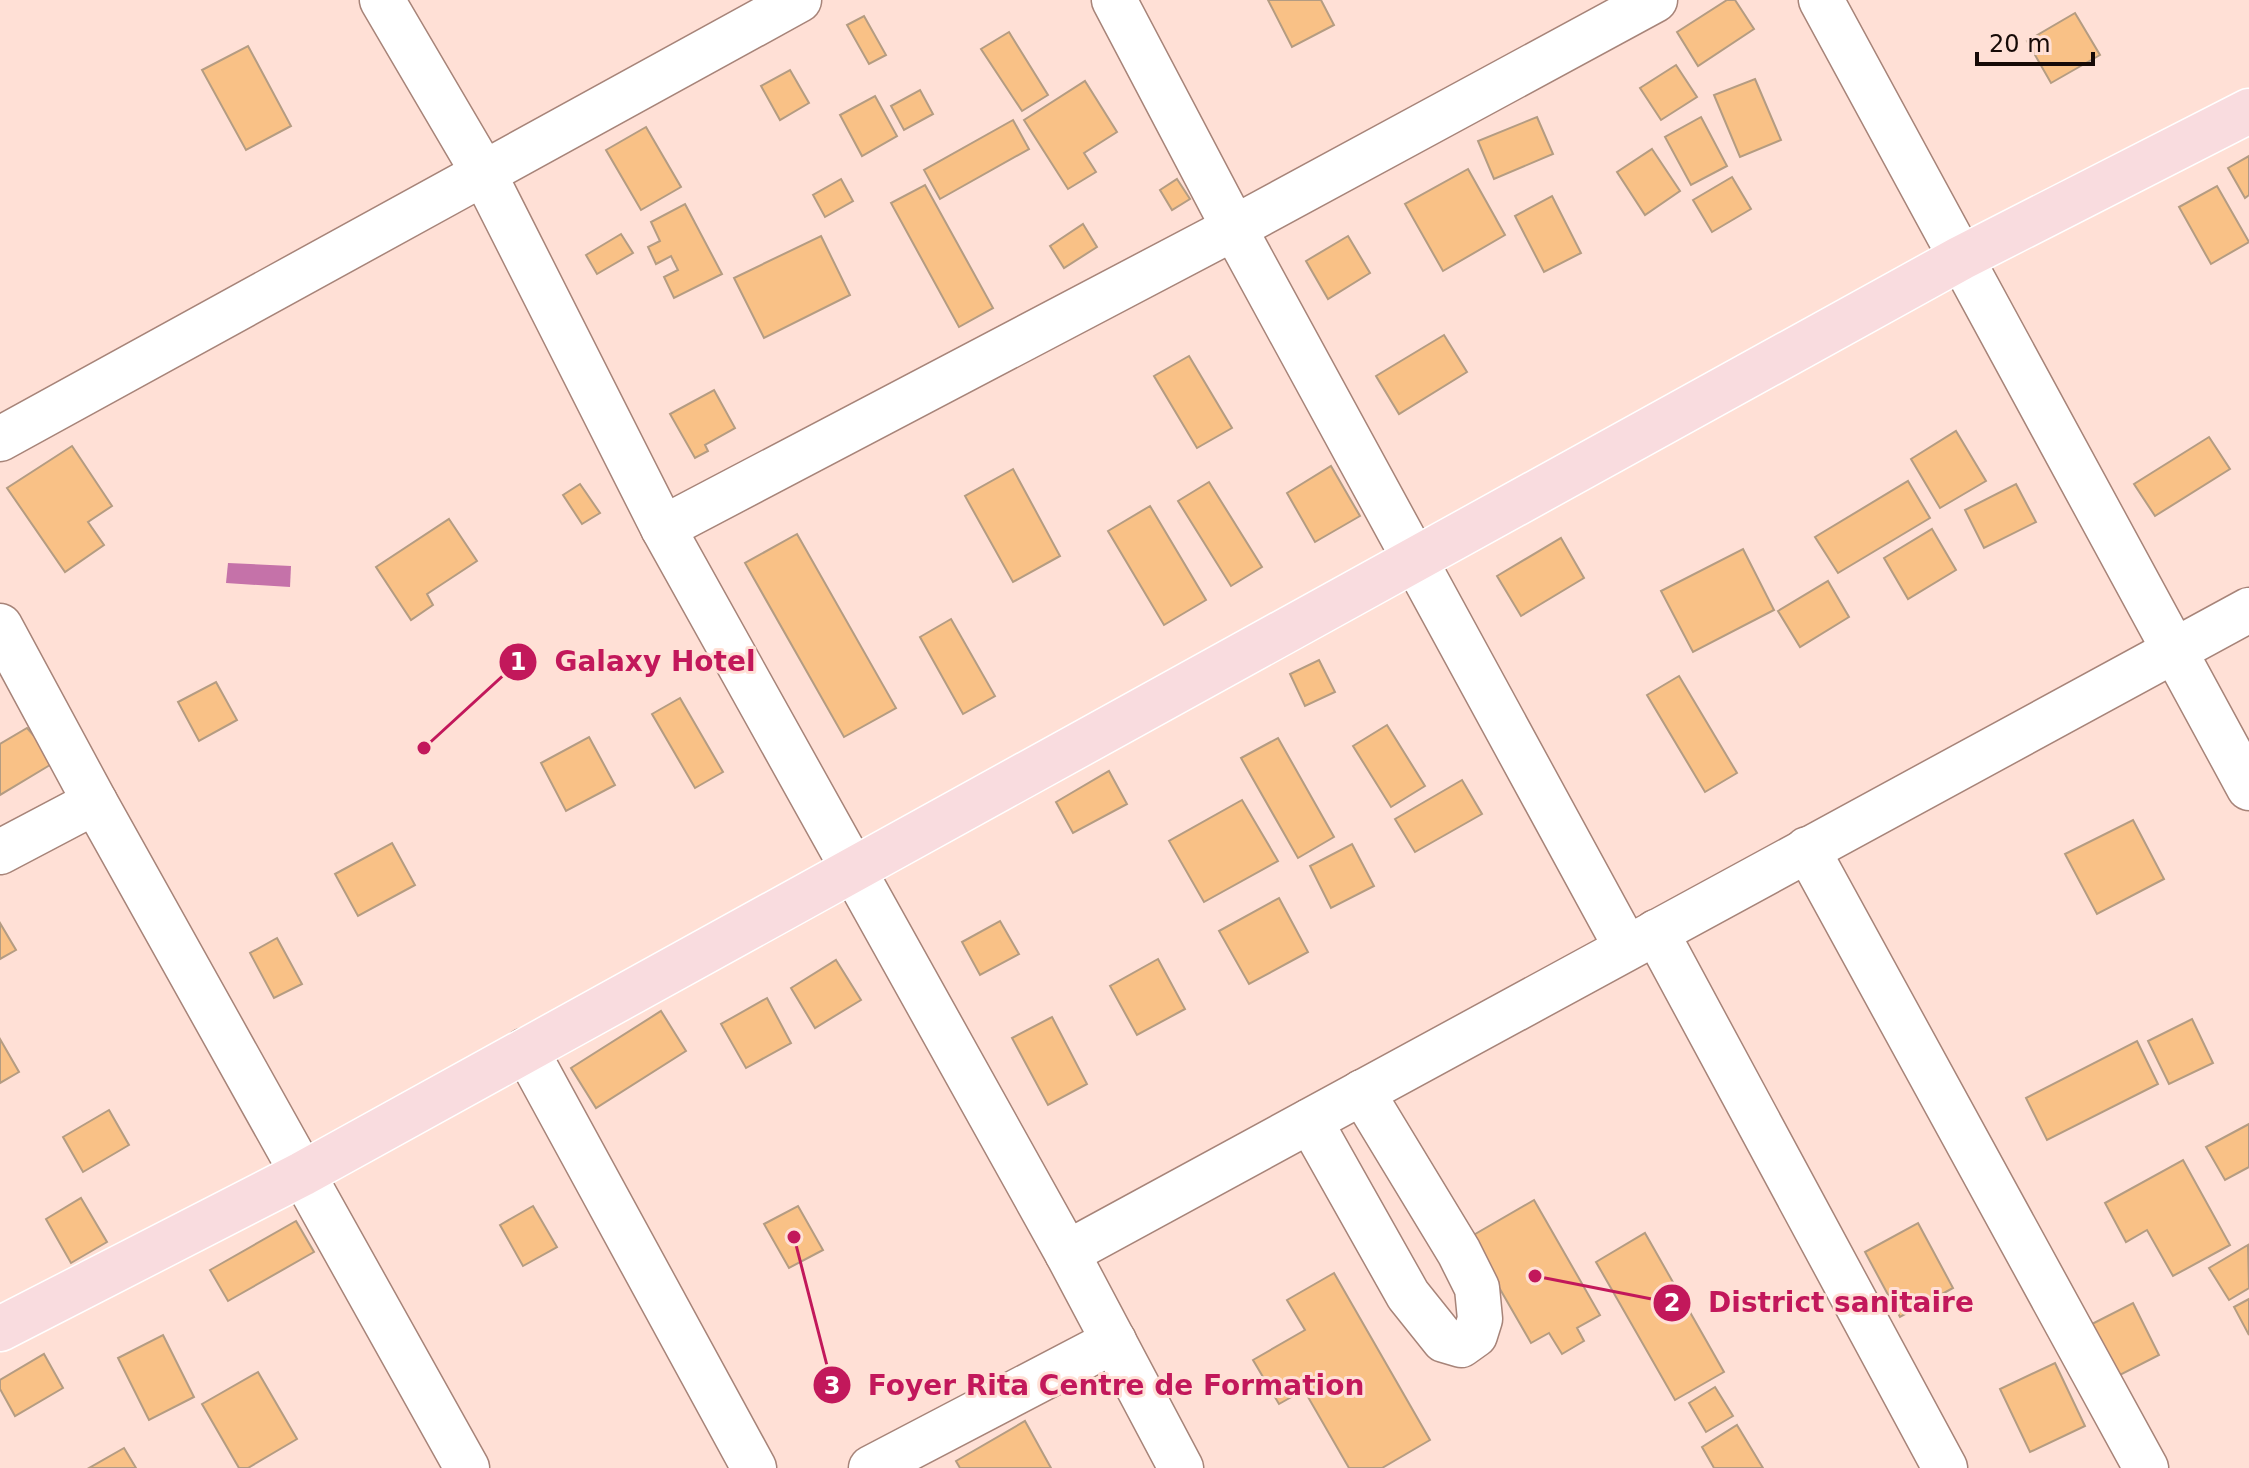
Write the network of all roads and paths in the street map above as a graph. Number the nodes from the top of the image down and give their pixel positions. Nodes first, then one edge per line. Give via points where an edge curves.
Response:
1 (382, 0) edge
2 (799, 0) edge
3 (1114, 0) edge
4 (1655, 0) edge
5 (1821, 0) edge
6 (2249, 111) edge
7 (483, 172) junction
8 (1234, 228) junction
9 (1961, 258) junction
10 (0, 439) edge
11 (663, 528) junction
12 (1416, 559) junction
13 (2249, 610) edge
14 (0, 626) edge
15 (2174, 648) junction
16 (2249, 788) edge
17 (95, 802) junction
18 (1807, 849) junction
19 (0, 852) edge
20 (855, 869) junction
21 (1641, 939) junction
22 (526, 1050) junction
23 (1362, 1092) junction
24 (1310, 1121) junction
25 (302, 1174) junction
26 (1067, 1253) junction
27 (0, 1329) edge
28 (1114, 1341) junction
29 (467, 1468) edge
30 (754, 1468) edge
31 (871, 1468) edge
32 (1181, 1468) edge
33 (1945, 1468) edge
34 (2146, 1468) edge

1 - 7 street
2 - 7 street
3 - 8 street
4 - 8 street
5 - 9 street
6 - 9 main road
7 - 10 street
7 - 11 street
8 - 11 street
8 - 12 street
9 - 12 main road
9 - 15 street
11 - 20 street
12 - 20 main road
12 - 21 street
13 - 15 street
14 - 17 street
15 - 16 street
15 - 18 street
17 - 19 street
17 - 25 street
18 - 21 street
18 - 34 street
20 - 22 main road
20 - 26 street
21 - 23 street
21 - 33 street
22 - 25 main road
22 - 30 street
23 - 24 street
23 - 24 street via 1477,1288 1480,1319 1475,1335 1461,1345 1444,1340 1408,1295
24 - 26 street
25 - 27 main road
25 - 29 street
26 - 28 street
28 - 31 street
28 - 32 street

